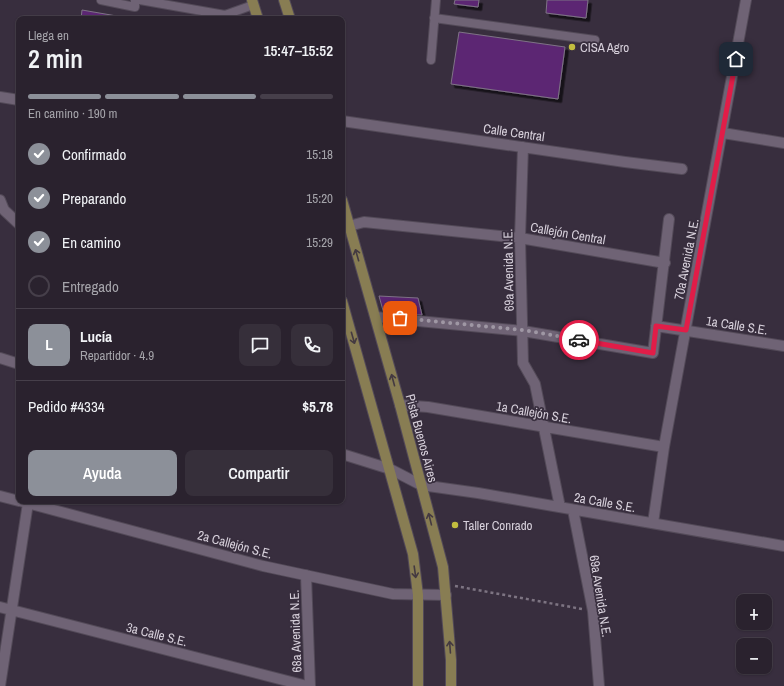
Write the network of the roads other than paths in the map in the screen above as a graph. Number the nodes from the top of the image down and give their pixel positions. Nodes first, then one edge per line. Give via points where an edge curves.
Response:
1 (101, 0) edge
2 (135, 0) edge
3 (140, 0) edge
4 (284, 0) edge
5 (436, 0) edge
6 (746, 0) edge
7 (252, 3) edge
8 (257, 16) edge
9 (289, 16) edge
10 (434, 18) junction
11 (595, 40) dead end
12 (431, 60) dead end
13 (0, 97) edge
14 (16, 100) edge
15 (345, 121) edge
16 (723, 133) junction
17 (784, 143) edge
18 (522, 147) junction
19 (682, 169) dead end
20 (0, 200) edge
21 (345, 211) edge
22 (669, 219) dead end
23 (16, 221) edge
24 (349, 226) junction
25 (520, 238) junction
26 (664, 263) junction
27 (345, 312) edge
28 (376, 317) junction
29 (656, 326) junction
30 (523, 330) junction
31 (686, 330) junction
32 (784, 346) edge
33 (0, 358) edge
34 (16, 363) edge
35 (400, 405) junction
36 (545, 427) junction
37 (664, 447) junction
38 (345, 455) edge
39 (390, 469) junction
40 (421, 485) junction
41 (0, 496) edge
42 (16, 500) edge
43 (22, 504) edge
44 (30, 504) edge
45 (560, 508) junction
46 (574, 510) junction
47 (653, 523) junction
48 (784, 546) edge
49 (306, 575) junction
50 (418, 595) junction
51 (446, 595) junction
52 (0, 607) edge
53 (12, 610) junction
54 (0, 686) edge
55 (309, 686) edge
56 (418, 686) edge
57 (451, 686) edge
58 (599, 686) edge

1 - 2 lane via 134,7
3 - 7 lane via 225,15
4 - 9 main road
5 - 10 lane
6 - 16 street, 70a Avenida N.E.
7 - 8 main road
10 - 11 lane
10 - 12 lane
13 - 14 street
15 - 18 street, Calle Central
16 - 17 street
16 - 31 street, 70a Avenida N.E.
18 - 19 street, Calle Central
18 - 25 street, 69a Avenida N.E.
20 - 23 street via 4,210
21 - 24 main road, Pista Buenos Aires
22 - 26 street
24 - 25 street, Callejón Central via 364,222
28 -> 24 main road, Pista Buenos Aires
25 - 26 street, Callejón Central
25 - 30 street, 69a Avenida N.E.
26 - 29 street
27 -> 39 main road
28 - 30 street
35 -> 28 main road, Pista Buenos Aires
29 - 30 street via 653,353
29 - 31 street, 1a Calle S.E.
30 - 36 street, 69a Avenida N.E. via 523,363 535,384
31 - 32 street, 1a Calle S.E.
31 - 37 street, 70a Avenida N.E.
33 - 34 street
35 - 36 street, 1a Callejón S.E. via 428,407
35 - 40 main road, Pista Buenos Aires
36 - 37 street, 1a Callejón S.E.
36 - 45 street, 69a Avenida N.E.
37 - 47 street, 70a Avenida N.E.
38 - 39 street
39 - 40 street
39 -> 50 main road via 413,554
40 - 45 street, 2a Calle S.E. via 478,492
51 -> 40 main road, Pista Buenos Aires via 443,568
41 - 42 street, 2a Callejón S.E.
43 - 53 street
44 - 49 street, 2a Callejón S.E.
45 - 46 street, 2a Calle S.E.
46 - 47 street, 2a Calle S.E.
46 - 58 street, 69a Avenida N.E. via 593,611
47 - 48 street, 2a Calle S.E.
49 - 50 street, 2a Callejón S.E. via 393,594
49 - 55 street, 68a Avenida N.E.
50 - 51 street, 2a Callejón S.E.
50 - 56 main road
57 -> 51 main road, Pista Buenos Aires
52 - 53 street, 3a Calle S.E.
53 - 54 street
53 - 55 street, 3a Calle S.E.

